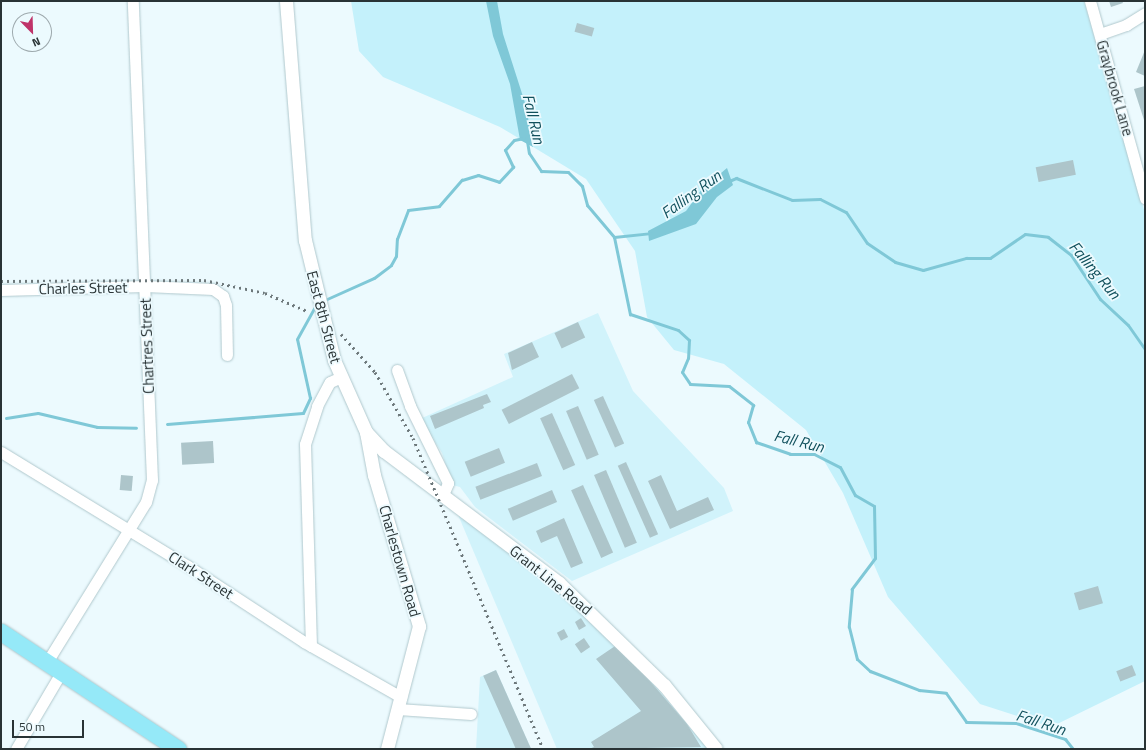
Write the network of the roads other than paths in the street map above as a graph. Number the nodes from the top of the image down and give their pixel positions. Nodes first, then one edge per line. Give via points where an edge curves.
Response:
1 (133, 1) edge
2 (286, 1) edge
3 (1090, 1) edge
4 (1145, 12) edge
5 (1100, 34) junction
6 (1145, 198) edge
7 (145, 286) junction
8 (1, 290) edge
9 (227, 355) dead end
10 (397, 370) dead end
11 (341, 377) junction
12 (366, 432) junction
13 (1, 452) edge
14 (443, 495) junction
15 (129, 530) junction
16 (1, 632) edge
17 (311, 646) junction
18 (47, 662) junction
19 (62, 671) junction
20 (400, 703) junction
21 (471, 714) dead end
22 (16, 749) edge
23 (178, 749) edge
24 (387, 749) edge
25 (716, 749) edge

1 - 7 street, Chartres Street
2 - 11 street, East 8th Street via 305,240
3 - 5 street, Graybrook Lane
4 - 5 street via 1126,25
5 - 6 street, Graybrook Lane
7 - 8 street, Charles Street
7 - 9 street, Charles Street via 213,289 223,296 227,312
7 - 15 street, Chartres Street via 152,480 146,502
10 - 14 street via 410,406 448,483
11 - 12 street, Charlestown Road
11 - 17 street, East 8th Street via 330,382 305,444
12 - 14 street, Grant Line Road via 384,451
12 - 20 street, Charlestown Road via 374,474 419,626
13 - 15 street, Clark Street
14 - 25 street, Grant Line Road via 559,583 608,628 664,685
15 - 17 street, Clark Street
15 - 18 street, Chartres Street
16 - 18 main road
17 - 20 street, Clark Street
18 - 19 main road
19 - 22 street
19 - 23 main road
20 - 21 street, Clark Street
20 - 24 street, Charlestown Road

